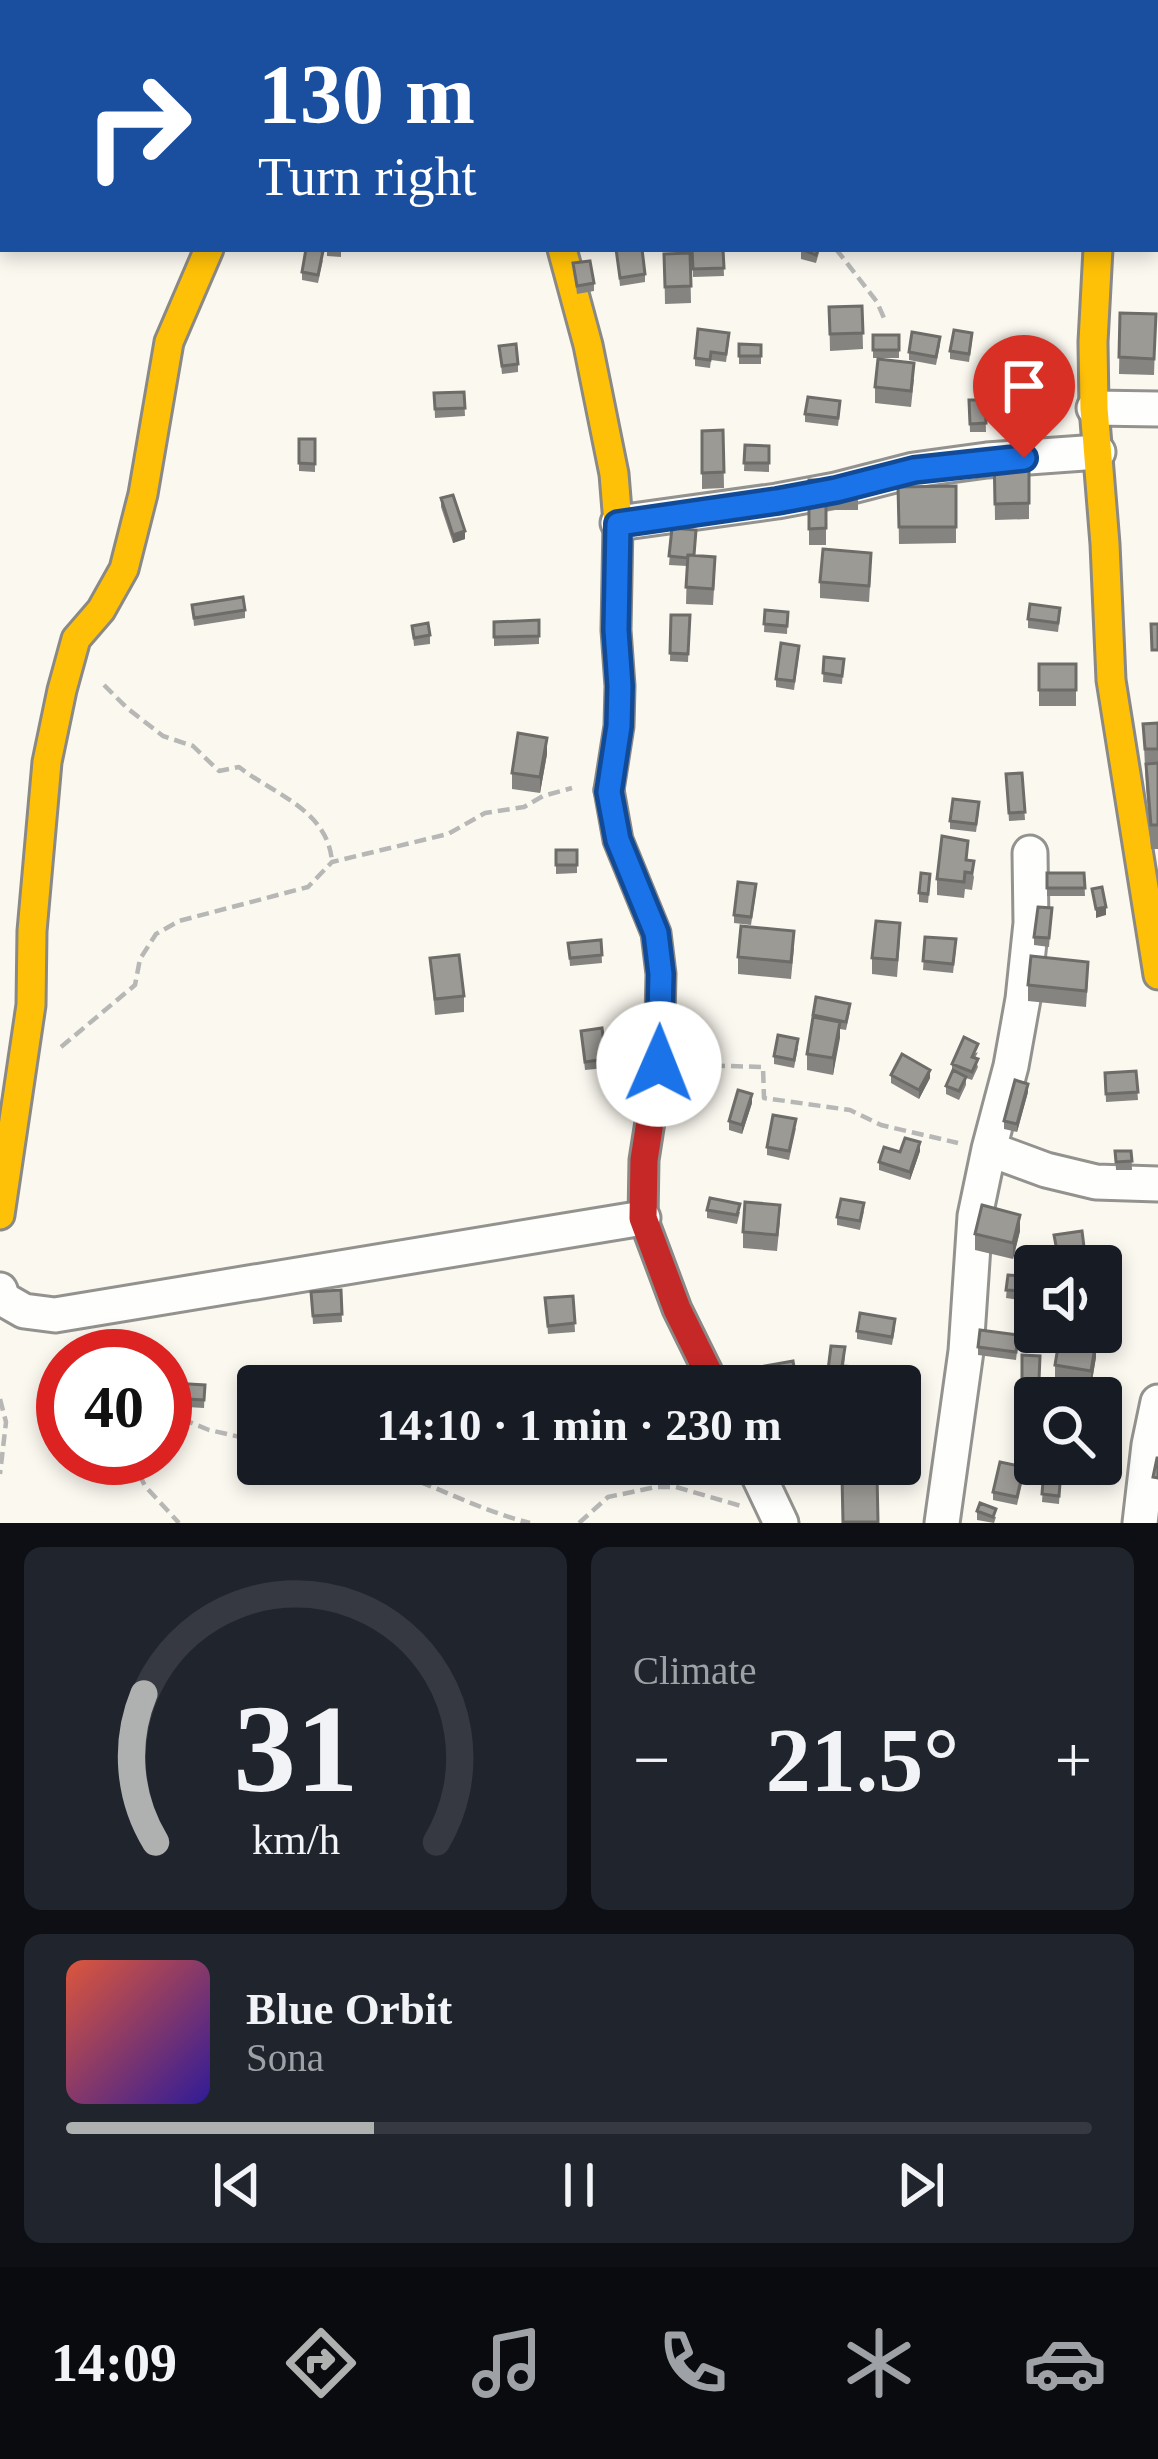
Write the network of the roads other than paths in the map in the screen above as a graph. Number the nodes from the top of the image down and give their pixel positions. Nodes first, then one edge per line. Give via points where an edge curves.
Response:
1 (208, 252) edge
2 (563, 252) edge
3 (1098, 252) edge
4 (1094, 408) junction
5 (1158, 409) edge
6 (1098, 452) junction
7 (618, 524) junction
8 (1030, 853) dead end
9 (1158, 975) edge
10 (989, 1149) junction
11 (1158, 1184) edge
12 (0, 1215) edge
13 (643, 1218) junction
14 (0, 1290) edge
15 (705, 1365) edge
16 (1158, 1402) edge
17 (763, 1485) edge
18 (781, 1522) edge
19 (943, 1523) edge
20 (1140, 1523) edge

1 - 12 street via 169,341 124,569 76,639 62,690 47,762 31,1005
2 - 7 street via 610,453
3 - 4 street
4 - 5 street
4 - 6 street
6 - 7 street via 914,470
6 - 9 street via 1111,680
7 - 13 street via 619,726 609,792 618,840 656,933 661,974
8 - 10 street via 1023,999
10 - 11 street via 1096,1182
10 - 19 street
13 - 14 street via 55,1315 23,1311
13 - 15 street
16 - 20 street
17 - 18 street

